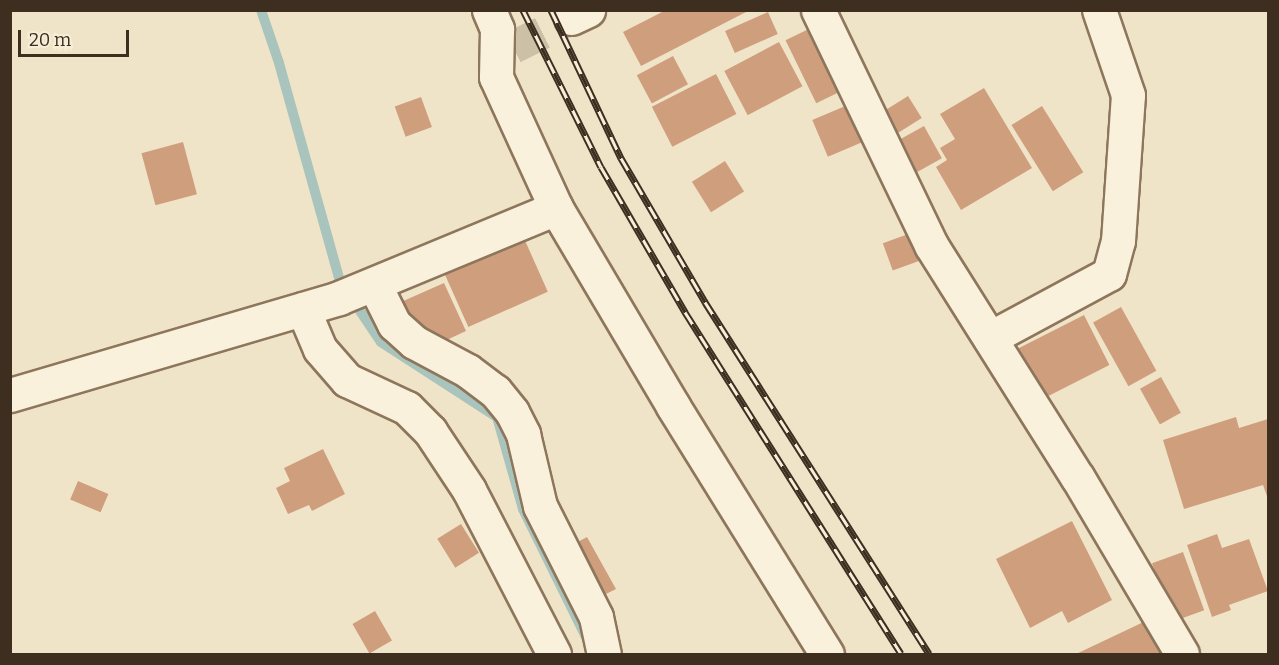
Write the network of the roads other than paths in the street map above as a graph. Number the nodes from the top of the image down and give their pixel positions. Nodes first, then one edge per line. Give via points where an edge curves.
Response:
1 (489, 10) edge
2 (818, 10) edge
3 (1099, 10) edge
4 (556, 208) junction
5 (356, 291) junction
6 (303, 309) junction
7 (990, 339) junction
8 (10, 395) edge
9 (554, 654) edge
10 (604, 654) edge
11 (827, 654) edge
12 (1182, 654) edge

1 - 4 street via 504,50 496,77
2 - 7 street via 931,245
3 - 7 street via 1128,95 1118,241 1109,274
4 - 5 street
4 - 11 street
5 - 6 street
5 - 10 street via 414,342 468,370 512,412 523,434 540,506 596,617
6 - 8 street
6 - 9 street via 320,349 347,380 407,408 430,431 469,490
7 - 12 street

